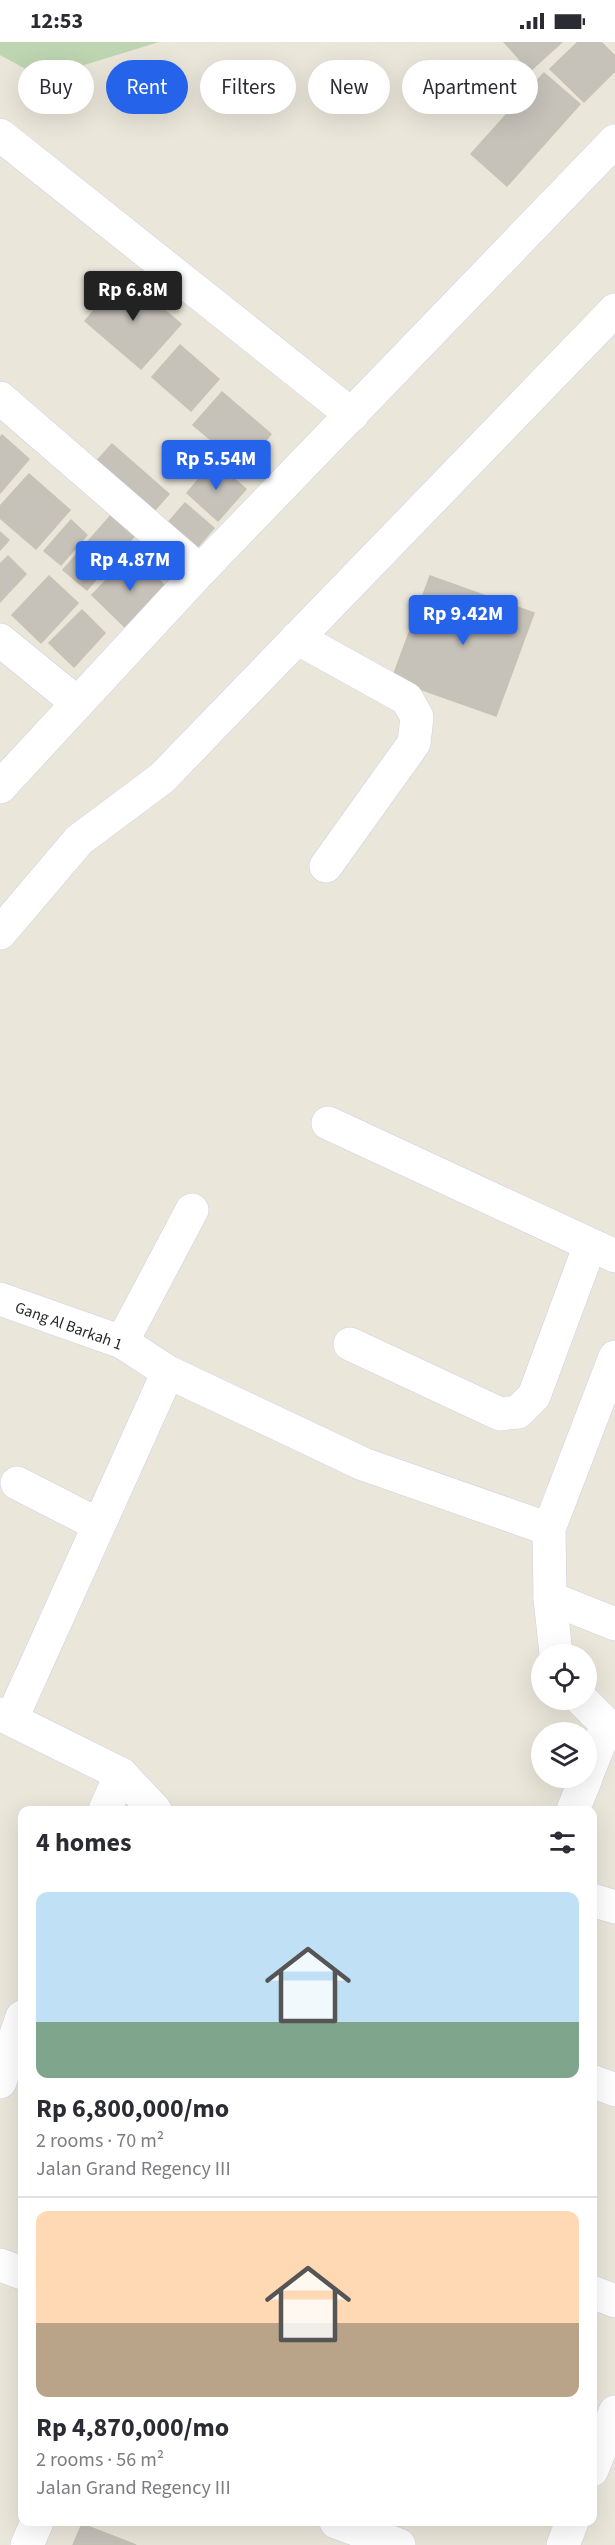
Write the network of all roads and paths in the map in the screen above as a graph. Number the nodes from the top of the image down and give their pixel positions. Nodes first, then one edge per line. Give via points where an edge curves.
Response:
1 (0, 135) edge
2 (615, 141) edge
3 (615, 310) edge
4 (0, 398) edge
5 (352, 415) junction
6 (200, 571) junction
7 (297, 638) junction
8 (0, 640) edge
9 (76, 702) junction
10 (0, 787) edge
11 (326, 866) dead end
12 (0, 933) edge
13 (328, 1123) dead end
14 (192, 1210) dead end
15 (603, 1251) edge
16 (0, 1299) edge
17 (122, 1342) junction
18 (350, 1344) dead end
19 (615, 1357) edge
20 (168, 1372) junction
21 (17, 1483) dead end
22 (99, 1525) junction
23 (549, 1529) junction
24 (550, 1598) junction
25 (615, 1624) edge
26 (555, 1644) edge
27 (593, 1710) edge
28 (6, 1716) edge
29 (611, 1726) edge
30 (597, 1755) edge
31 (121, 1774) junction
32 (582, 1788) edge
33 (107, 1806) edge
34 (151, 1806) edge
35 (575, 1806) edge
36 (597, 1902) edge
37 (615, 1907) edge
38 (14, 2023) edge
39 (0, 2082) edge
40 (597, 2083) edge
41 (615, 2090) edge
42 (0, 2265) edge
43 (18, 2272) edge
44 (597, 2294) edge
45 (615, 2301) edge
46 (615, 2412) edge
47 (599, 2464) edge
48 (35, 2526) edge
49 (347, 2526) edge
50 (570, 2526) edge
51 (27, 2545) edge
52 (399, 2545) edge
53 (563, 2545) edge

1 - 5 street
2 - 5 street
3 - 7 street
4 - 6 street
5 - 6 street
6 - 9 street
7 - 11 street via 406,699 417,717 414,743
7 - 12 street via 162,778 79,840
8 - 9 street
9 - 10 street
13 - 15 street
14 - 17 street
15 - 18 street via 534,1396 518,1412 500,1414
16 - 17 street, Gang Al Barkah 1
17 - 20 street, Gang Al Barkah 1
19 - 23 street
20 - 22 street
20 - 23 street, Gang Al Barkah 1 via 363,1464
21 - 22 street
22 - 28 street
23 - 24 street
24 - 25 street
24 - 26 street
27 - 29 street
28 - 31 street
29 - 30 street
31 - 33 street
31 - 34 street
32 - 35 street
36 - 37 street
38 - 39 street
40 - 41 street
42 - 43 street
44 - 45 street
46 - 47 street
48 - 51 street
49 - 52 street
50 - 53 street

